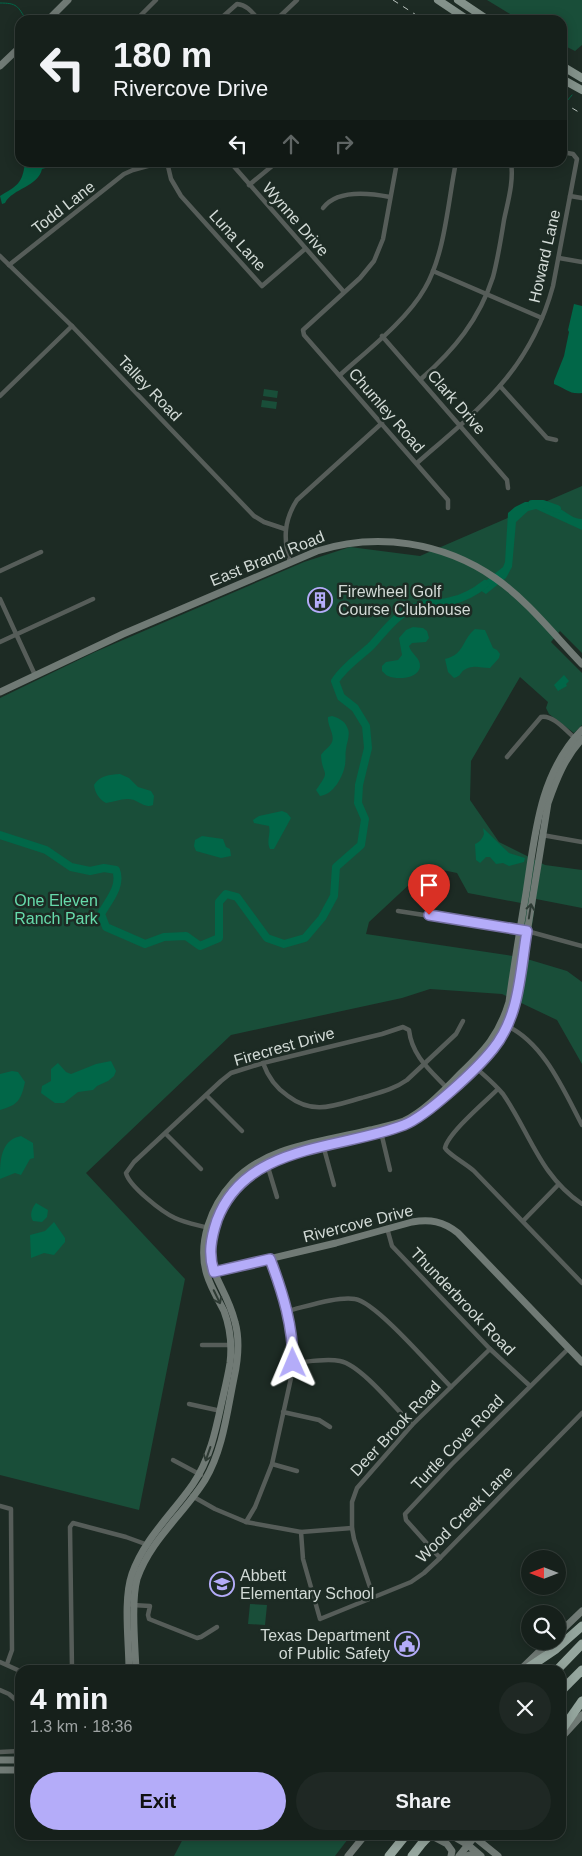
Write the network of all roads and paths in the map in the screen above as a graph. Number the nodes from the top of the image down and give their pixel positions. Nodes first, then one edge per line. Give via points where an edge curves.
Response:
1 (68, 0) edge
2 (156, 0) edge
3 (297, 0) edge
4 (438, 0) edge
5 (458, 0) edge
6 (53, 15) edge
7 (141, 15) edge
8 (225, 15) edge
9 (254, 15) edge
10 (281, 15) edge
11 (460, 15) edge
12 (480, 15) edge
13 (15, 52) edge
14 (0, 66) edge
15 (567, 69) edge
16 (582, 78) edge
17 (567, 81) edge
18 (582, 90) edge
19 (567, 153) edge
20 (144, 167) edge
21 (168, 167) edge
22 (234, 167) edge
23 (271, 167) edge
24 (396, 167) edge
25 (455, 167) edge
26 (511, 167) edge
27 (249, 185) junction
28 (570, 196) junction
29 (390, 197) junction
30 (582, 198) edge
31 (323, 208) dead end
32 (305, 249) junction
33 (0, 256) edge
34 (559, 258) junction
35 (582, 262) edge
36 (9, 265) junction
37 (433, 271) junction
38 (344, 292) junction
39 (486, 294) junction
40 (542, 318) junction
41 (72, 326) junction
42 (382, 336) junction
43 (340, 375) junction
44 (421, 379) junction
45 (500, 386) junction
46 (0, 396) edge
47 (382, 423) junction
48 (461, 425) junction
49 (556, 440) dead end
50 (417, 463) junction
51 (508, 488) dead end
52 (448, 508) dead end
53 (286, 529) junction
54 (41, 552) dead end
55 (290, 562) junction
56 (0, 571) edge
57 (93, 599) dead end
58 (0, 600) edge
59 (16, 634) junction
60 (0, 642) edge
61 (582, 664) edge
62 (35, 675) junction
63 (0, 692) edge
64 (582, 730) edge
65 (579, 740) edge
66 (508, 757) dead end
67 (539, 834) junction
68 (582, 842) edge
69 (431, 904) dead end
70 (398, 911) dead end
71 (429, 915) junction
72 (523, 930) junction
73 (582, 946) edge
74 (463, 1021) dead end
75 (505, 1025) junction
76 (263, 1063) junction
77 (425, 1064) junction
78 (474, 1066) junction
79 (448, 1089) junction
80 (498, 1089) junction
81 (207, 1096) junction
82 (582, 1125) edge
83 (380, 1130) junction
84 (242, 1131) dead end
85 (166, 1134) junction
86 (323, 1144) junction
87 (266, 1161) junction
88 (201, 1169) dead end
89 (390, 1170) dead end
90 (334, 1185) dead end
91 (558, 1185) junction
92 (277, 1197) dead end
93 (582, 1204) edge
94 (523, 1221) junction
95 (211, 1228) junction
96 (387, 1228) junction
97 (270, 1259) junction
98 (210, 1273) junction
99 (582, 1283) edge
100 (287, 1311) junction
101 (202, 1345) dead end
102 (234, 1345) junction
103 (568, 1348) junction
104 (490, 1349) junction
105 (582, 1362) edge
106 (293, 1363) junction
107 (530, 1386) junction
108 (451, 1387) junction
109 (189, 1404) dead end
110 (223, 1412) junction
111 (283, 1412) junction
112 (582, 1413) edge
113 (412, 1425) junction
114 (330, 1427) dead end
115 (174, 1460) dead end
116 (272, 1464) junction
117 (297, 1471) dead end
118 (203, 1476) junction
119 (190, 1495) junction
120 (0, 1506) edge
121 (246, 1522) junction
122 (352, 1528) junction
123 (301, 1532) junction
124 (150, 1547) junction
125 (440, 1558) junction
126 (373, 1596) junction
127 (132, 1605) junction
128 (582, 1611) edge
129 (566, 1626) edge
130 (582, 1626) edge
131 (217, 1627) dead end
132 (582, 1644) edge
133 (541, 1650) edge
134 (0, 1662) edge
135 (7, 1664) junction
136 (72, 1665) edge
137 (129, 1665) edge
138 (136, 1665) edge
139 (525, 1665) edge
140 (532, 1665) edge
141 (562, 1665) edge
142 (15, 1668) edge
143 (582, 1670) edge
144 (566, 1687) edge
145 (0, 1690) edge
146 (15, 1699) edge
147 (582, 1701) edge
148 (582, 1715) edge
149 (566, 1724) edge
150 (566, 1733) edge
151 (0, 1752) edge
152 (15, 1752) edge
153 (0, 1760) edge
154 (15, 1760) edge
155 (0, 1770) edge
156 (15, 1770) edge
157 (361, 1840) edge
158 (402, 1840) edge
159 (425, 1840) edge
160 (439, 1840) edge
161 (460, 1840) edge
162 (471, 1840) edge
163 (479, 1840) edge
164 (487, 1840) edge
165 (468, 1845) junction
166 (490, 1848) junction
167 (348, 1856) edge
168 (389, 1856) edge
169 (412, 1856) edge
170 (451, 1856) edge
171 (459, 1856) edge
172 (466, 1856) edge
173 (481, 1856) edge
174 (498, 1856) edge

1 - 6 street
2 - 7 street
3 - 10 street
4 - 11 main road
5 - 12 main road
8 - 9 street via 237,4 243,4
13 - 14 street
15 - 16 main road
17 - 18 main road
19 - 28 street, Howard Lane via 577,159
20 - 36 street, Todd Lane via 124,174
21 - 32 street, Luna Lane via 181,196 262,286
22 - 27 street, Wynne Drive
23 - 27 street
24 - 29 street
25 - 37 street
26 - 39 street via 500,244
27 - 32 street, Wynne Drive
28 - 30 street
28 - 34 street, Howard Lane
29 - 31 street via 350,194 334,198
29 - 38 street via 377,254 366,272
32 - 38 street, Wynne Drive
33 - 36 street, Talley Road
34 - 35 street
34 - 40 street, Howard Lane
36 - 41 street, Talley Road
37 - 39 street
37 - 42 street via 414,304
38 - 43 street, Chumley Road via 303,330
39 - 40 street
39 - 44 street via 457,344
40 - 45 street, Howard Lane via 521,360
41 - 46 street
41 - 53 street, Talley Road via 254,516
42 - 43 street
42 - 44 street, Clark Drive
43 - 47 street, Chumley Road
44 - 48 street, Clark Drive
45 - 48 street, Howard Lane
45 - 49 street via 547,438
47 - 50 street, Chumley Road
47 - 53 street via 301,495 290,513
48 - 50 street, Howard Lane
48 - 51 street, Clark Drive via 507,480
50 - 52 street, Chumley Road via 448,500
53 - 55 street
54 - 56 street
55 - 61 street, East Brand Road via 352,542 428,547 456,557 496,578
55 - 62 street, East Brand Road
57 - 59 street
58 - 59 street
59 - 60 street
59 - 62 street
62 - 63 street, East Brand Road
64 - 65 street
65 - 66 street via 544,716
65 - 67 street via 553,788
67 - 68 street
67 - 72 street
69 - 71 street
70 - 71 street
71 - 72 street
72 - 73 street
72 - 75 street via 517,995
74 - 77 street via 456,1034
75 - 78 street via 492,1051
75 - 82 street via 522,1036 540,1055
76 - 77 street, Firecrest Drive via 403,1027 409,1030 410,1043
76 - 77 street via 267,1075 280,1090 306,1107 321,1108 398,1086
76 - 81 street, Firecrest Drive via 231,1073
77 - 79 street
78 - 79 street
78 - 80 street
79 - 83 street via 412,1116
80 - 91 street
80 - 94 street via 446,1143 446,1150 474,1171
81 - 84 street
81 - 85 street, Firecrest Drive
83 - 86 street
83 - 89 street
85 - 88 street
85 - 95 street, Firecrest Drive via 126,1173 131,1182 167,1214
86 - 87 street via 295,1148
86 - 90 street
87 - 92 street
87 - 95 street via 249,1168 231,1184 218,1204
91 - 93 street
91 - 94 street
94 - 99 street
95 - 98 street via 203,1246
96 - 97 street, Rivercove Drive
96 - 103 street, Rivercove Drive via 422,1220 437,1221 450,1227
96 - 104 street, Thunderbrook Road via 392,1246
97 - 98 street, Rivercove Drive
97 - 100 street
98 - 102 street
100 - 106 street
100 - 108 street via 344,1298 360,1300 376,1310
101 - 102 street
102 - 110 street
103 - 105 street, Rivercove Drive
103 - 107 street, Turtle Cove Road
104 - 107 street, Thunderbrook Road
104 - 108 street, Deer Brook Road
106 - 111 street
106 - 113 street via 326,1360 346,1363 373,1384
107 - 125 street, Turtle Cove Road via 405,1514 406,1520
108 - 113 street, Deer Brook Road
109 - 110 street
110 - 118 street
111 - 114 street via 319,1420
111 - 116 street
112 - 125 street, Wood Creek Lane
113 - 122 street, Deer Brook Road via 357,1488 352,1502
115 - 118 street
116 - 117 street
116 - 121 street
118 - 119 street
119 - 121 street
119 - 124 street
120 - 135 street via 11,1509 12,1650
121 - 123 street
122 - 123 street
122 - 126 street, Deer Brook Road
123 - 126 street, Wood Creek Lane via 303,1559 320,1619
124 - 127 street
124 - 136 street via 76,1523 70,1527
125 - 126 street, Wood Creek Lane via 411,1582
127 - 131 street via 150,1606 149,1618 197,1638
127 - 137 street
127 - 138 street
128 - 129 street
130 - 140 highway
132 - 141 highway
133 - 139 street
134 - 135 street
135 - 142 street
143 - 144 highway
145 - 146 street
147 - 149 highway
148 - 150 street
151 - 152 street
153 - 154 street
155 - 156 street
157 - 167 street
158 - 168 highway
159 - 169 highway, bridge
160 - 170 street via 447,1844 452,1851
161 - 165 street
162 - 165 street
163 - 166 street
164 - 166 street
165 - 171 street
165 - 173 street
166 - 174 street
172 - 173 street

